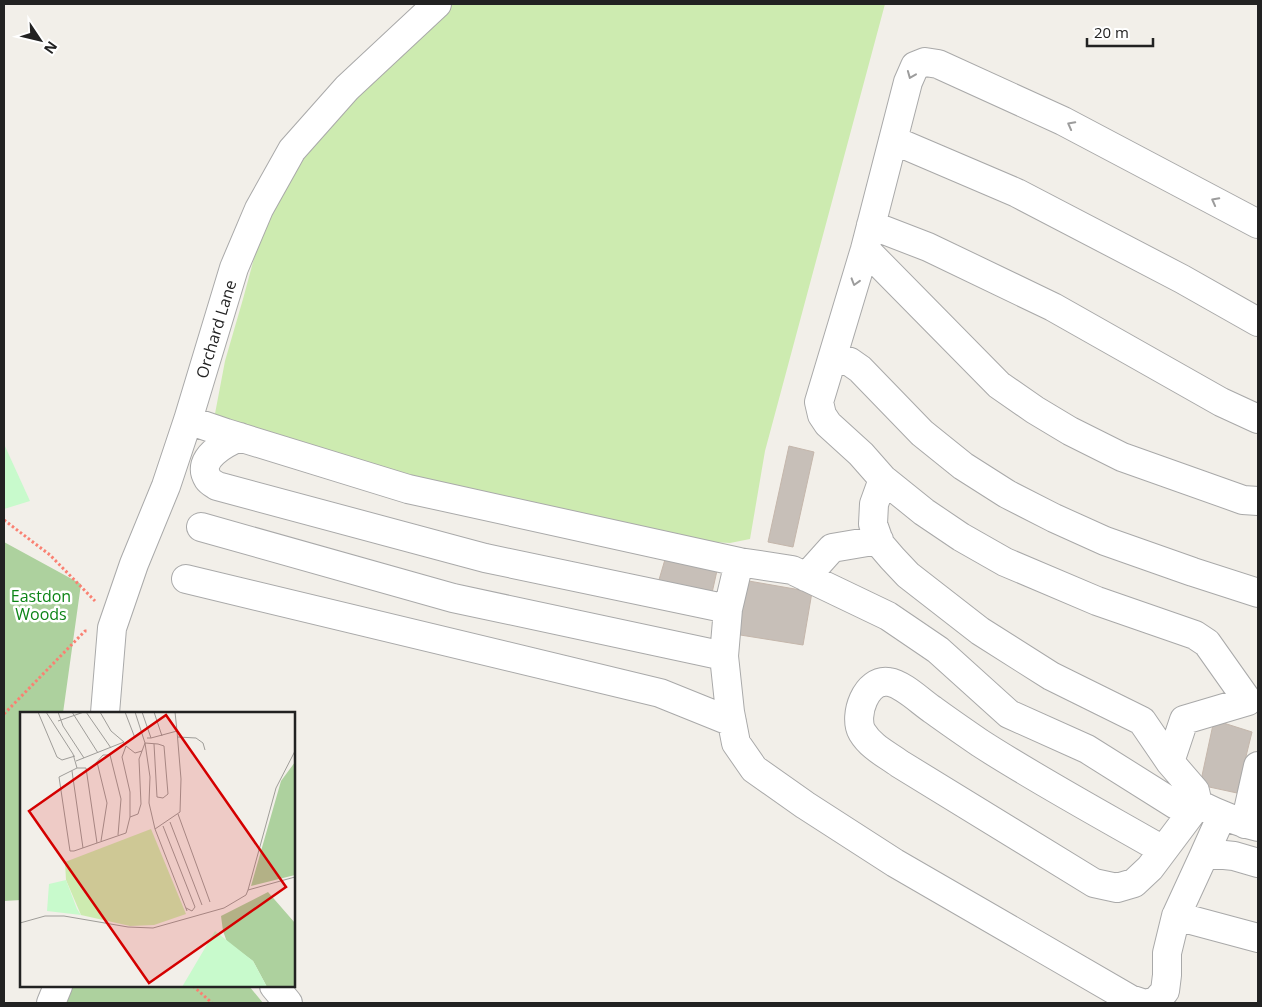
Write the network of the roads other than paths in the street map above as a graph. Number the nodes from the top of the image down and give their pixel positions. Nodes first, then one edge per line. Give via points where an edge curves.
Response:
1 (437, 4) edge
2 (893, 140) junction
3 (1258, 224) edge
4 (868, 237) junction
5 (1258, 322) edge
6 (833, 356) junction
7 (1258, 419) edge
8 (188, 420) junction
9 (240, 437) junction
10 (882, 479) junction
11 (1258, 501) edge
12 (201, 527) dead end
13 (879, 540) junction
14 (739, 562) junction
15 (806, 577) junction
16 (186, 579) dead end
17 (1258, 593) edge
18 (728, 609) junction
19 (724, 656) junction
20 (1253, 703) edge
21 (105, 712) edge
22 (1184, 720) junction
23 (1142, 721) junction
24 (732, 722) junction
25 (1170, 762) junction
26 (1258, 771) edge
27 (1231, 818) edge
28 (1163, 850) junction
29 (1205, 853) junction
30 (1258, 863) edge
31 (1176, 916) junction
32 (1258, 938) edge
33 (58, 987) edge
34 (275, 987) edge
35 (1107, 996) edge
36 (51, 1003) edge
37 (288, 1003) edge
38 (1142, 1003) edge
39 (1149, 1003) edge

1 - 8 street, Orchard Lane via 347,88 292,150 259,208 234,268
3 -> 2 street via 1063,121 938,64 925,62 915,66
2 - 4 street
2 - 5 street via 1017,193
4 -> 6 street
4 - 7 street via 928,247 1053,307 1221,402
4 - 11 street via 1000,385 1035,410 1122,457 1242,500
6 - 10 street via 819,402 822,415
6 - 17 street via 860,369 922,433 963,466 1007,494 1105,542
8 - 9 street
8 - 21 street, Orchard Lane via 113,625
9 - 14 street via 408,489
9 - 18 street via 208,458 205,469 208,479 217,486 485,558
10 - 13 street via 874,504 873,524
10 - 20 street via 961,537 1005,562 1097,601 1195,635 1207,643
12 - 19 street via 453,598
13 - 15 street via 832,548
13 - 23 street via 908,575 980,631 1051,676
14 - 15 street via 792,570
14 - 18 street
15 - 27 street via 888,616 938,650 1009,714 1087,749 1176,805
16 - 24 street via 660,693
18 - 19 street
19 - 24 street
20 - 22 street
22 - 23 street
22 - 25 street
23 - 25 street
24 - 35 street via 736,744 754,769 895,863
25 - 27 street via 1195,791
26 - 27 street
27 - 28 street
27 - 29 street
28 - 28 street via 1134,883 1117,888 1094,883 870,743 861,731 859,719 867,692 879,682 904,688 980,742
29 - 30 street
29 - 31 street
31 - 32 street
31 - 39 street via 1167,954 1165,991 1156,1001
33 - 36 street
34 - 37 street
35 - 38 street

